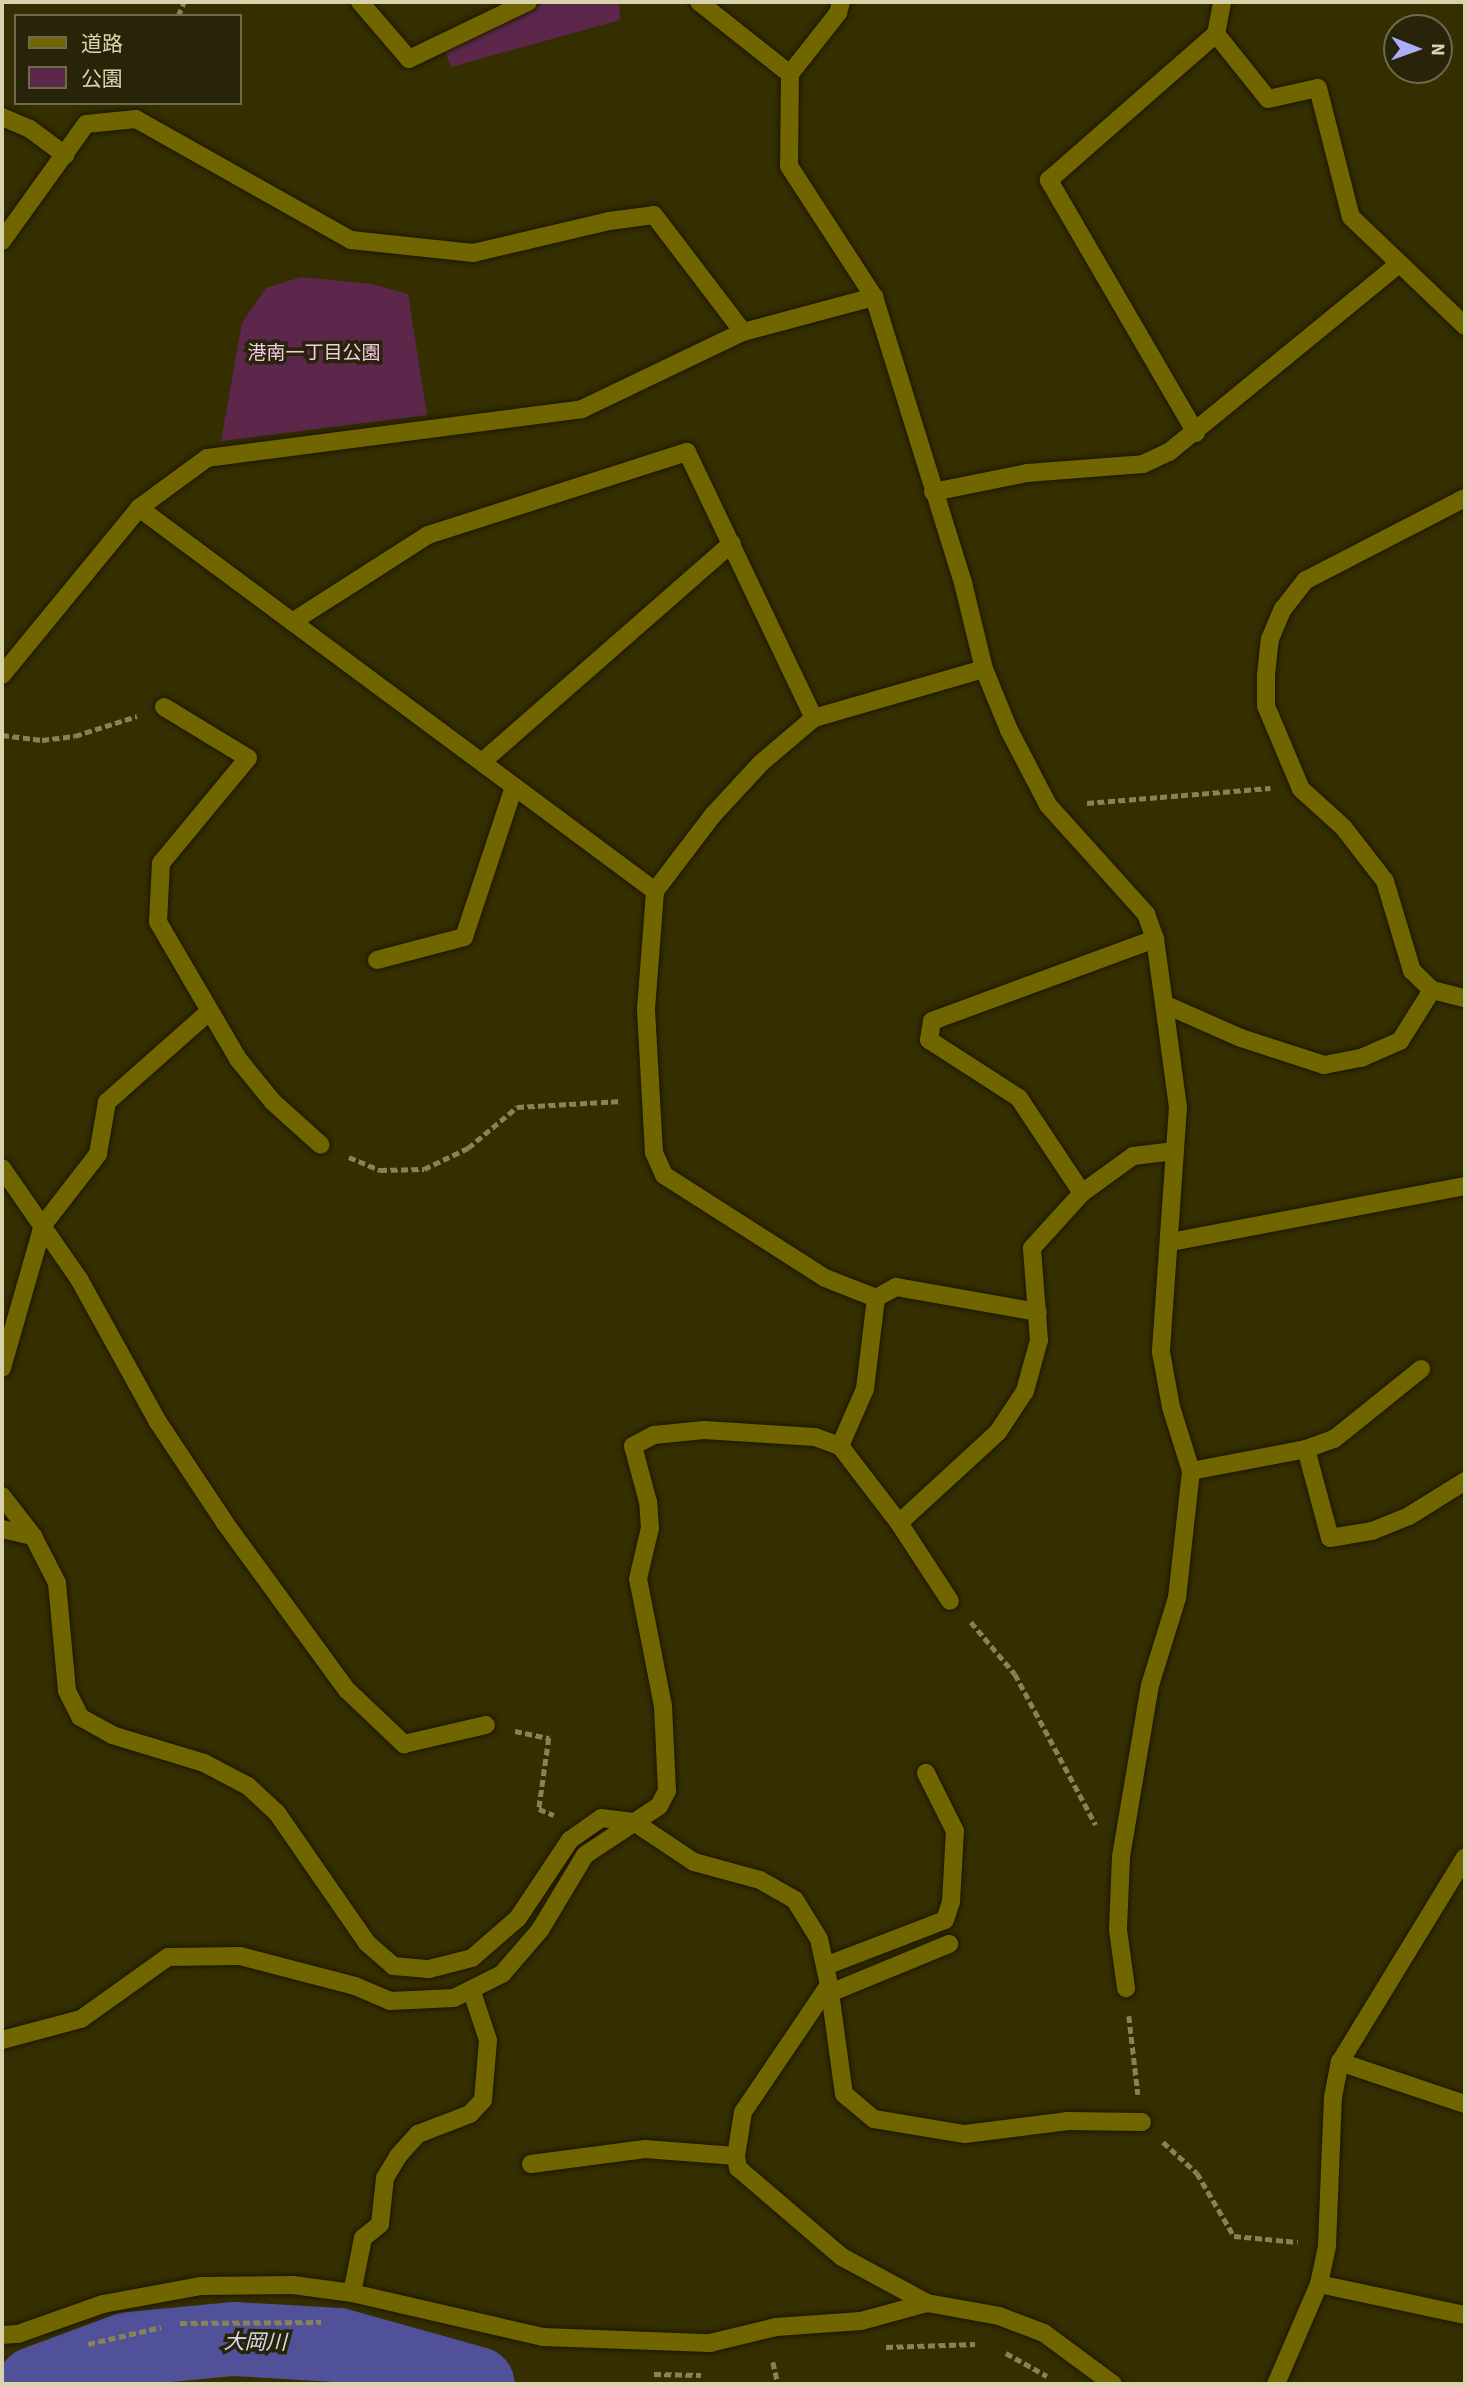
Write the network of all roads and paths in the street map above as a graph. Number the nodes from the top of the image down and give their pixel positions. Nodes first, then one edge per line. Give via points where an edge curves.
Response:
1 (360, 2) edge
2 (528, 2) edge
3 (699, 2) edge
4 (841, 2) edge
5 (1222, 2) edge
6 (1216, 34) junction
7 (790, 74) junction
8 (2, 117) edge
9 (65, 155) junction
10 (2, 241) edge
11 (1399, 264) junction
12 (874, 297) junction
13 (1465, 326) edge
14 (743, 332) junction
15 (1196, 433) junction
16 (933, 492) junction
17 (1465, 498) edge
18 (139, 508) junction
19 (732, 543) junction
20 (292, 622) junction
21 (984, 669) junction
22 (2, 675) edge
23 (164, 707) joint
24 (814, 718) junction
25 (2, 735) edge
26 (482, 762) junction
27 (514, 787) junction
28 (1301, 789) junction
29 (1048, 805) junction
30 (655, 891) junction
31 (1155, 939) junction
32 (377, 960) dead end
33 (1432, 990) junction
34 (1465, 998) edge
35 (1164, 1004) junction
36 (210, 1011) junction
37 (651, 1100) junction
38 (321, 1145) joint
39 (1175, 1151) junction
40 (2, 1168) edge
41 (1465, 1186) edge
42 (1082, 1193) junction
43 (43, 1225) junction
44 (1171, 1242) junction
45 (876, 1298) junction
46 (1038, 1312) junction
47 (2, 1368) edge
48 (1421, 1369) dead end
49 (839, 1446) junction
50 (1306, 1449) junction
51 (1191, 1471) junction
52 (1465, 1481) edge
53 (2, 1496) edge
54 (899, 1523) junction
55 (2, 1530) edge
56 (33, 1536) junction
57 (950, 1601) joint
58 (486, 1725) joint
59 (926, 1773) dead end
60 (634, 1822) junction
61 (1121, 1857) junction
62 (1465, 1857) edge
63 (552, 1869) junction
64 (949, 1944) dead end
65 (828, 1965) junction
66 (1126, 1987) joint
67 (829, 1989) junction
68 (472, 1992) junction
69 (2, 2040) edge
70 (1340, 2062) junction
71 (1465, 2104) edge
72 (1142, 2122) junction
73 (736, 2156) junction
74 (531, 2164) dead end
75 (1327, 2245) junction
76 (1319, 2284) junction
77 (352, 2293) junction
78 (927, 2303) junction
79 (1465, 2315) edge
80 (2, 2335) edge
81 (773, 2362) dead end
82 (237, 2384) edge
83 (267, 2384) edge
84 (778, 2384) edge
85 (1113, 2384) edge
86 (1276, 2384) edge

1 - 2 street via 409,60
3 - 7 street
4 - 7 street via 838,13
5 - 6 street
6 - 11 street via 1268,99 1318,88 1351,216
6 - 15 street via 1049,180
7 - 12 street via 789,166
8 - 9 street via 30,129
9 - 10 street
9 - 14 street via 86,124 136,120 351,240 473,253 654,215
11 - 13 street
11 - 15 street
12 - 14 street
12 - 16 street
14 - 18 street via 582,409 207,458
15 - 16 street via 1143,464 1027,473
16 - 21 street via 964,583
17 - 28 street via 1306,579 1283,609 1269,639 1266,706
18 - 20 street
18 - 22 street
19 - 20 street via 687,452 428,535
19 - 24 street
19 - 26 street
20 - 26 street
21 - 24 street
21 - 29 street
23 - 25 path via 75,736 42,740
23 - 36 street via 248,758 161,863 158,922
24 - 30 street via 761,763 713,815
26 - 27 street
27 - 30 street
27 - 32 street via 464,937
28 - 29 path via 1238,788
28 - 33 street via 1343,827 1385,881 1412,971
29 - 31 street via 1146,914
30 - 37 street via 646,1009
31 - 35 street
31 - 42 street via 932,1021 929,1040 1019,1098
33 - 34 street
33 - 35 street via 1401,1041 1361,1058 1324,1065 1241,1038
35 - 39 street via 1178,1107
36 - 38 street via 238,1059
36 - 43 street via 107,1102 98,1154
37 - 38 path via 517,1107 468,1148 424,1169 380,1170
37 - 45 street via 654,1153 664,1175 803,1265
39 - 42 street via 1133,1156
39 - 44 street
40 - 43 street
41 - 44 street
42 - 46 street via 1032,1248
43 - 47 street
43 - 58 street via 79,1279 158,1422 347,1690 404,1744
44 - 51 street via 1161,1352 1171,1407
45 - 46 street via 896,1287
45 - 49 street via 865,1389
46 - 54 street via 1036,1364 1025,1391 988,1442
48 - 50 street via 1334,1439
49 - 54 street
49 - 60 street via 815,1437 704,1430 654,1434 633,1446 650,1528 638,1579 658,1672 668,1765 667,1791 659,1806
50 - 51 street
50 - 52 street via 1329,1538 1372,1531 1409,1516
51 - 61 street via 1177,1598 1150,1685
53 - 56 street
54 - 57 street
55 - 56 street
56 - 63 street via 57,1583 67,1691 80,1717 112,1735 204,1763 248,1786 277,1813 367,1943 393,1966 429,1969 472,1958 517,1918
57 - 61 path via 1015,1674 1103,1838
58 - 63 path via 549,1738 539,1809 555,1814
59 - 65 street via 955,1831 951,1902 945,1920
60 - 63 street via 601,1818 570,1840
60 - 65 street via 694,1861 760,1880 795,1900 810,1918
60 - 68 street via 585,1855 540,1930 502,1974
61 - 66 street via 1118,1930
62 - 70 street
64 - 67 street
65 - 67 street
66 - 72 path
67 - 72 street via 844,2094 874,2119 965,2134 1069,2120
67 - 73 street via 743,2112
68 - 69 street via 422,2002 390,2001 240,1956 177,1956 150,1968 81,2019 54,2030
68 - 77 street via 488,2040 483,2100 470,2114 418,2134 398,2157 384,2178 380,2224 362,2238
70 - 71 street
70 - 75 street via 1333,2097
72 - 75 path via 1197,2173 1234,2236
73 - 74 street via 645,2149
73 - 78 street via 738,2168 842,2257
75 - 76 street
76 - 79 street
76 - 86 street
77 - 78 street via 543,2337 710,2343 776,2328 862,2321
77 - 80 street via 293,2285 201,2286 103,2304 18,2334
78 - 85 street via 999,2316 1045,2333
81 - 84 path
82 - 83 path

